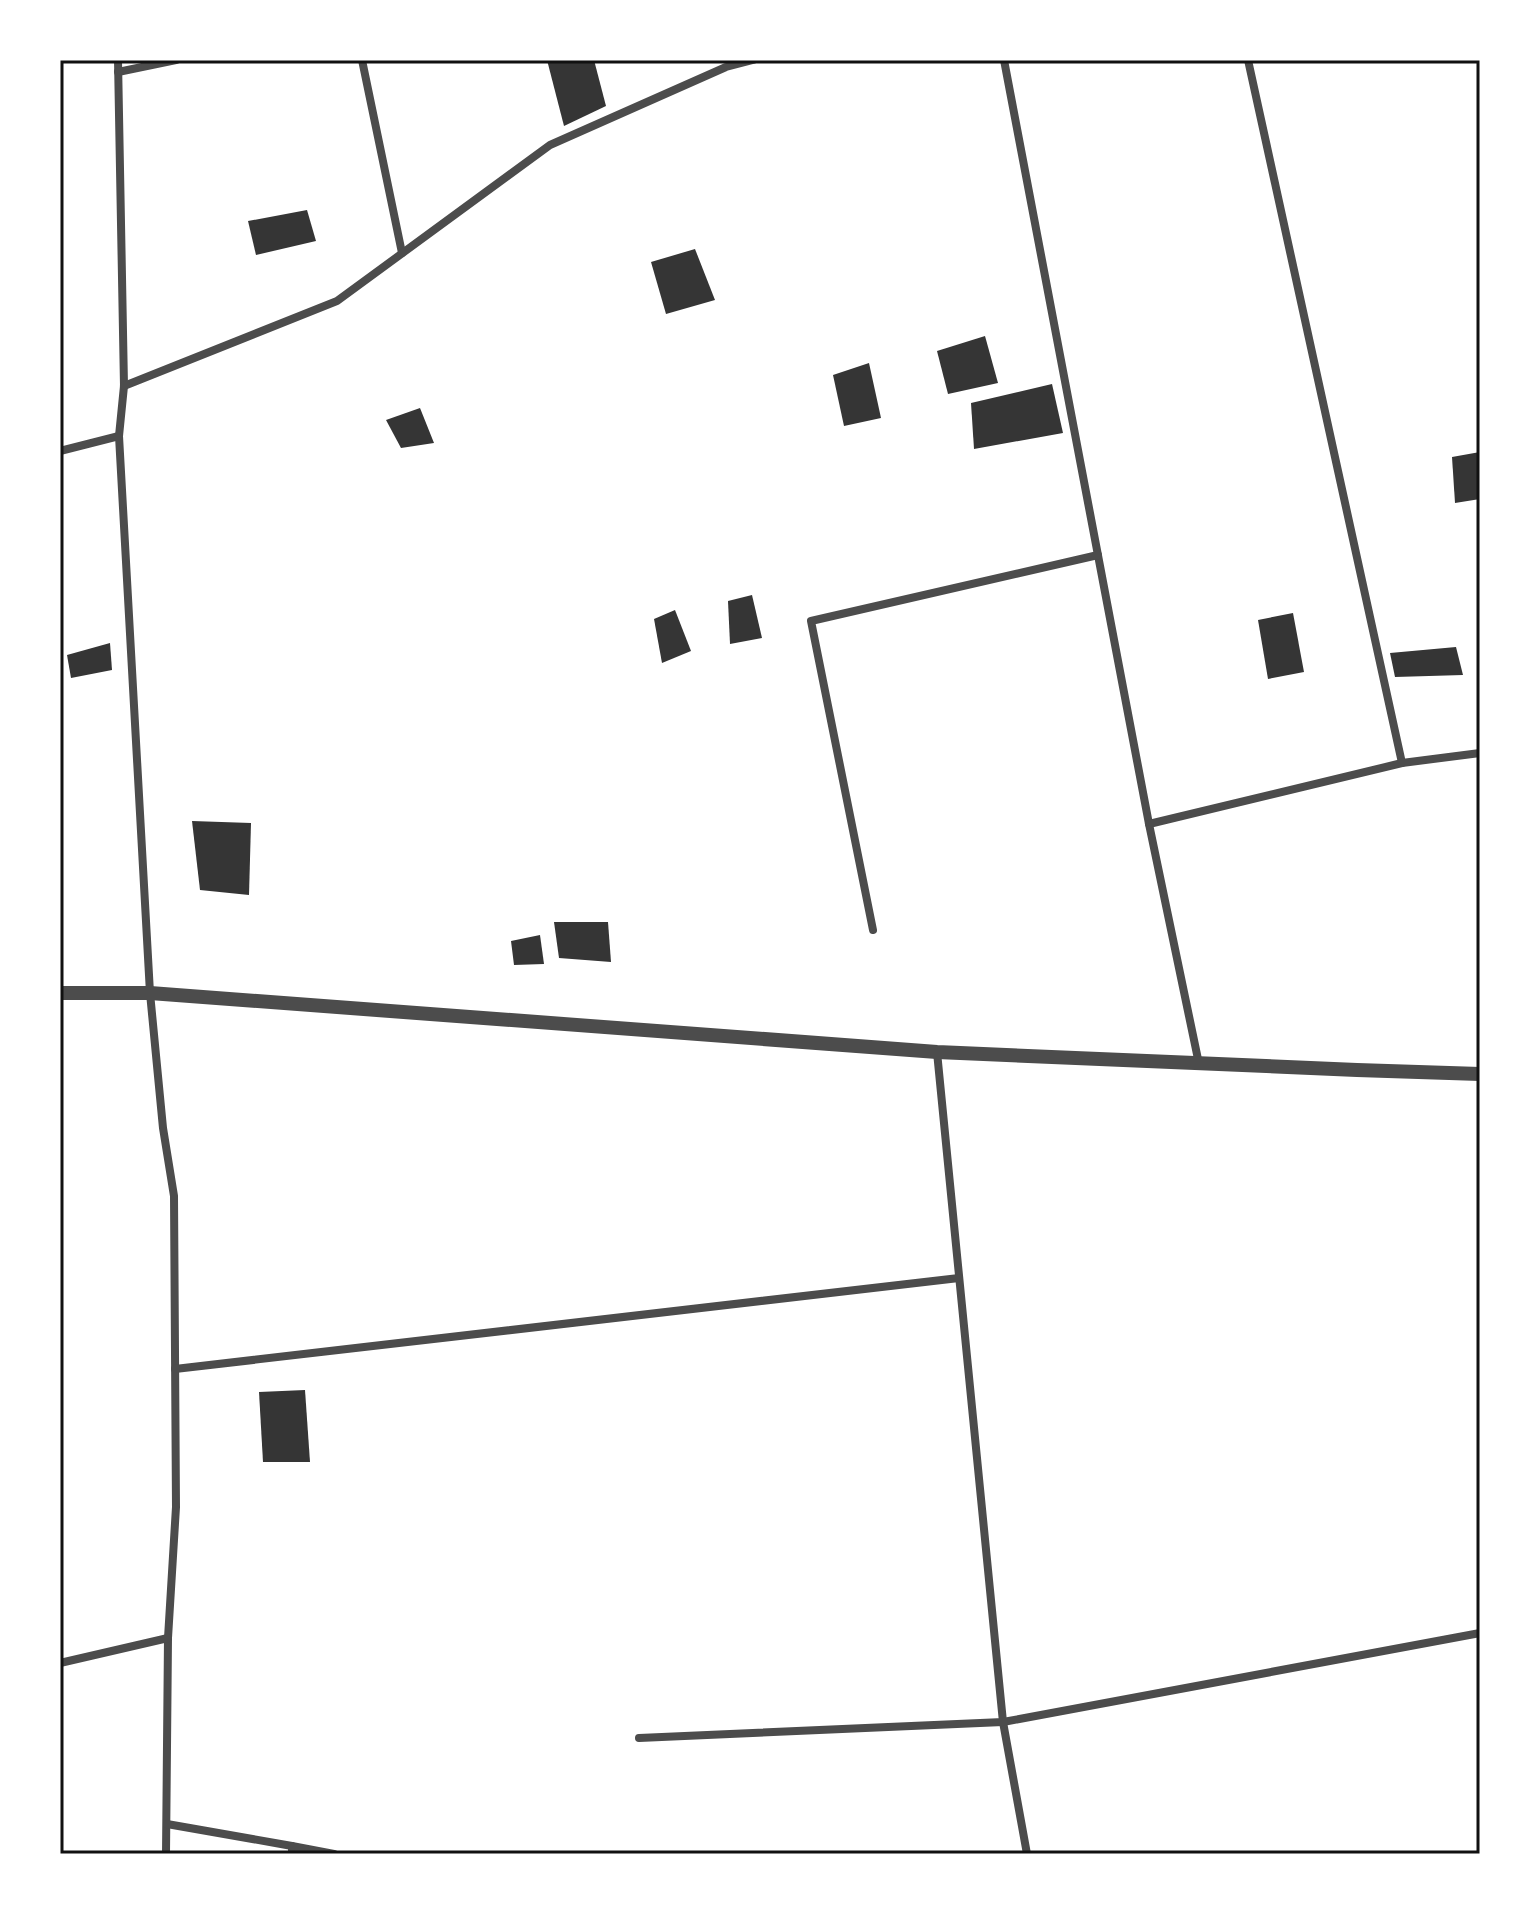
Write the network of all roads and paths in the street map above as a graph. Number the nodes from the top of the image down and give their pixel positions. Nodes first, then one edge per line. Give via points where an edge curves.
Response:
1 (118, 60) edge
2 (176, 60) edge
3 (362, 60) edge
4 (753, 60) edge
5 (1004, 60) edge
6 (1248, 60) edge
7 (726, 64) edge
8 (118, 72) junction
9 (402, 253) junction
10 (124, 386) junction
11 (119, 436) junction
12 (60, 451) edge
13 (1098, 555) junction
14 (1480, 753) edge
15 (1402, 763) junction
16 (1149, 824) junction
17 (873, 930) dead end
18 (60, 993) edge
19 (150, 993) junction
20 (937, 1052) junction
21 (1199, 1064) junction
22 (1480, 1074) edge
23 (959, 1278) junction
24 (175, 1369) junction
25 (1480, 1633) edge
26 (168, 1638) junction
27 (60, 1663) edge
28 (1003, 1722) junction
29 (639, 1738) dead end
30 (167, 1824) junction
31 (292, 1850) edge
32 (166, 1854) edge
33 (334, 1854) edge
34 (1027, 1854) edge

1 - 8 street
2 - 8 street
3 - 9 street
4 - 7 street
5 - 13 street
6 - 15 street
7 - 9 street via 550,145
8 - 10 street
9 - 10 street via 337,301
10 - 11 street
11 - 12 street
11 - 19 street
13 - 16 street
13 - 17 street via 811,621
14 - 15 street
15 - 16 street
16 - 21 street
18 - 19 street
19 - 20 street
19 - 24 street via 174,1196
20 - 21 street
20 - 23 street
21 - 22 street
23 - 24 street
23 - 28 street
24 - 26 street via 176,1507
25 - 28 street
26 - 27 street
26 - 30 street
28 - 29 street
28 - 34 street
30 - 31 street
30 - 32 street
31 - 33 street

